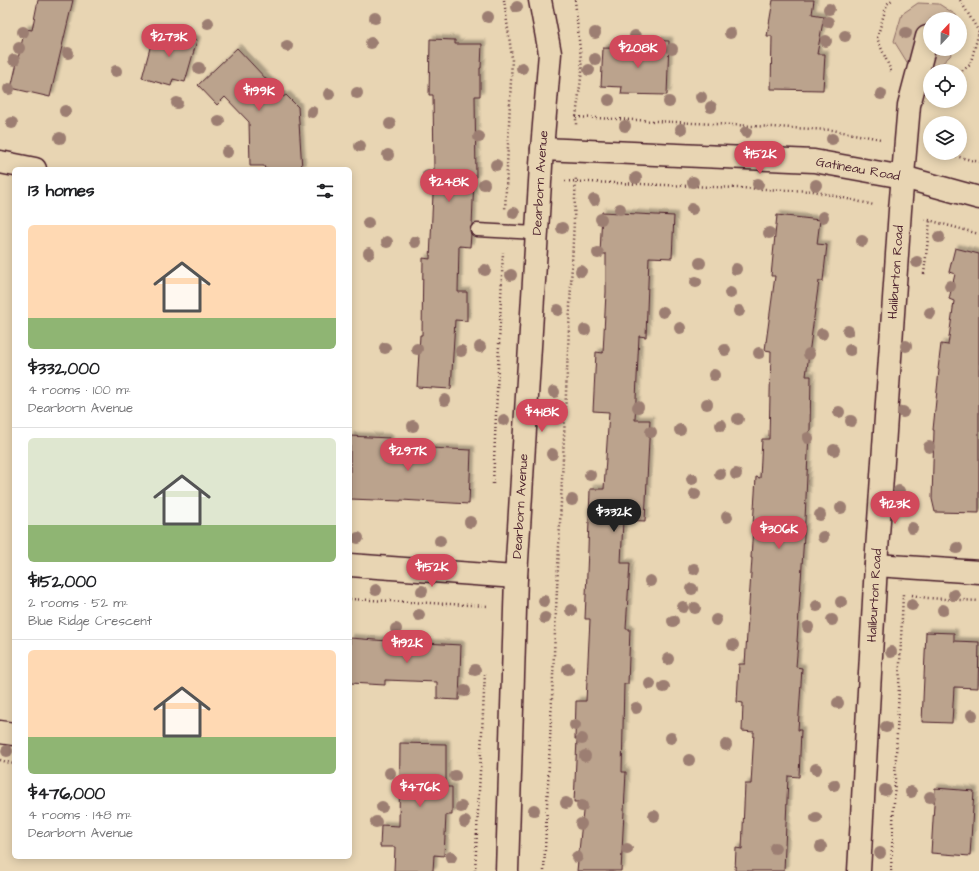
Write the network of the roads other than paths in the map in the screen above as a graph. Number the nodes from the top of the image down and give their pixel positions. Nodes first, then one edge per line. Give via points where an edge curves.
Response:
1 (540, 0) edge
2 (923, 52) edge
3 (542, 149) junction
4 (0, 162) edge
5 (25, 167) edge
6 (902, 177) junction
7 (979, 198) edge
8 (477, 230) dead end
9 (537, 233) junction
10 (352, 565) edge
11 (876, 565) junction
12 (979, 572) edge
13 (516, 577) junction
14 (0, 732) edge
15 (12, 734) edge
16 (507, 871) edge
17 (859, 871) edge

1 - 3 street, Dearborn Avenue via 550,53
2 - 6 street, Haliburton Road via 909,105
3 - 6 street, Gatineau Road via 814,161
3 - 9 street, Dearborn Avenue
4 - 5 street
6 - 7 street, Gatineau Road
6 - 11 street, Haliburton Road
8 - 9 lane
9 - 13 street, Dearborn Avenue
10 - 13 street
11 - 12 street
11 - 17 street, Haliburton Road
13 - 16 street, Dearborn Avenue
14 - 15 street

